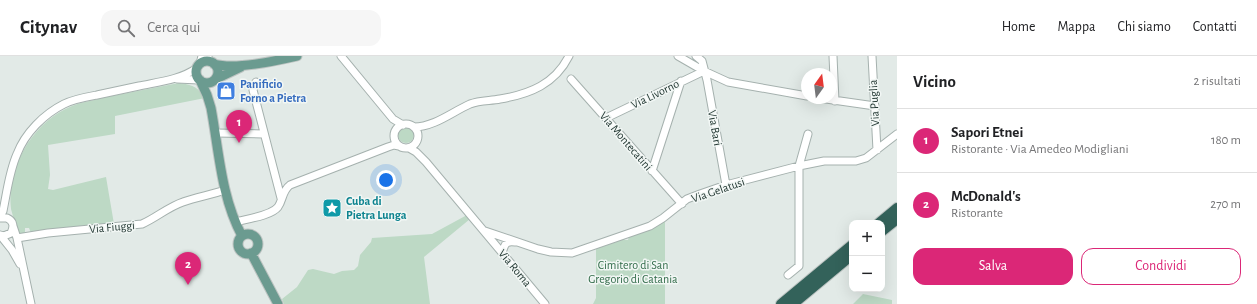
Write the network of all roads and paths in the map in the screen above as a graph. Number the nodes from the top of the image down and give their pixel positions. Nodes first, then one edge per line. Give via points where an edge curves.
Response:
1 (297, 56) edge
2 (341, 56) edge
3 (570, 56) edge
4 (678, 56) edge
5 (696, 56) edge
6 (833, 56) edge
7 (872, 56) edge
8 (205, 61) edge
9 (248, 64) junction
10 (834, 68) edge
11 (704, 71) junction
12 (571, 78) dead end
13 (215, 79) junction
14 (171, 80) junction
15 (200, 80) junction
16 (681, 81) junction
17 (256, 82) dead end
18 (801, 95) edge
19 (837, 101) edge
20 (874, 106) junction
21 (211, 108) junction
22 (606, 118) junction
23 (393, 119) junction
24 (430, 124) junction
25 (403, 125) junction
26 (414, 127) junction
27 (395, 132) junction
28 (216, 133) junction
29 (263, 134) junction
30 (808, 134) dead end
31 (897, 134) edge
32 (417, 139) junction
33 (399, 146) junction
34 (388, 147) junction
35 (409, 148) junction
36 (877, 150) junction
37 (426, 162) junction
38 (799, 166) junction
39 (652, 170) junction
40 (726, 185) junction
41 (8, 187) junction
42 (225, 190) junction
43 (281, 198) junction
44 (682, 204) junction
45 (897, 208) edge
46 (897, 213) edge
47 (0, 218) edge
48 (897, 218) edge
49 (883, 220) edge
50 (12, 222) junction
51 (235, 222) junction
52 (885, 223) edge
53 (885, 228) edge
54 (485, 231) junction
55 (0, 235) edge
56 (242, 236) junction
57 (17, 238) junction
58 (518, 242) junction
59 (849, 247) edge
60 (849, 252) edge
61 (251, 253) junction
62 (502, 253) junction
63 (851, 256) edge
64 (24, 271) junction
65 (788, 275) dead end
66 (277, 303) edge
67 (31, 304) edge
68 (545, 304) edge
69 (781, 304) edge
70 (786, 304) edge
71 (793, 304) edge

1 - 9 main road
2 - 23 street
3 - 24 street via 557,74 539,87 522,94 471,104
4 - 11 street
5 - 11 street, Via Bari via 702,62
6 - 10 street
7 - 20 street, Via Puglia
8 - 9 main road via 225,65
8 - 13 main road via 218,71
8 - 14 street via 192,71
8 - 15 main road via 196,73
9 - 13 main road
11 - 16 street, Via Livorno
11 - 18 street via 728,82
11 - 40 street, Via Bari
12 - 22 street, Via Montecatini
13 - 15 main road via 208,83
13 - 21 main road
14 - 15 street
14 - 41 street via 83,98 65,104 47,115 24,140 17,153
15 - 21 main road
16 - 22 street, Via Livorno
16 - 39 street
17 - 29 street via 253,90
19 - 20 street
20 - 36 street, Via Puglia
21 - 28 main road
22 - 39 street, Via Montecatini
23 - 25 street
23 - 27 street
24 - 26 street
24 - 32 street
25 - 26 street
25 - 27 street
26 - 32 street
27 - 33 street via 395,140
27 - 34 street
28 - 29 street
28 - 42 main road
29 - 43 street
30 - 38 street
31 - 36 street, Via Gelatusi
32 - 35 street
32 - 37 street
33 - 34 street
33 - 35 street
34 - 43 street via 290,185
35 - 37 street
36 - 38 street, Via Gelatusi via 856,162 824,161
37 - 54 street, Via Roma
38 - 40 street, Via Gelatusi
38 - 65 street via 799,266
39 - 44 street, Via Montecatini
40 - 44 street, Via Gelatusi via 693,196
41 - 47 street
41 - 50 street via 8,208
42 - 51 main road
42 - 57 street, Via Fiuggi via 183,202 142,224
43 - 51 street via 278,207 268,214
44 - 58 street, Via Gelatusi via 650,226 572,253 551,252
45 - 49 highway
46 - 52 highway
47 - 50 street via 5,217
48 - 53 highway
50 - 55 street via 11,233
50 - 57 street
51 - 56 main road
54 - 58 street, Via Gelatusi
54 - 62 street, Via Roma
55 - 64 street
56 - 61 main road via 238,243 239,249 246,254
56 - 61 main road via 248,234 257,239 257,249
57 - 64 street
58 - 62 street via 506,243
59 - 69 highway
60 - 70 highway
61 - 66 main road
62 - 68 street, Via Roma
63 - 71 highway
64 - 67 street

